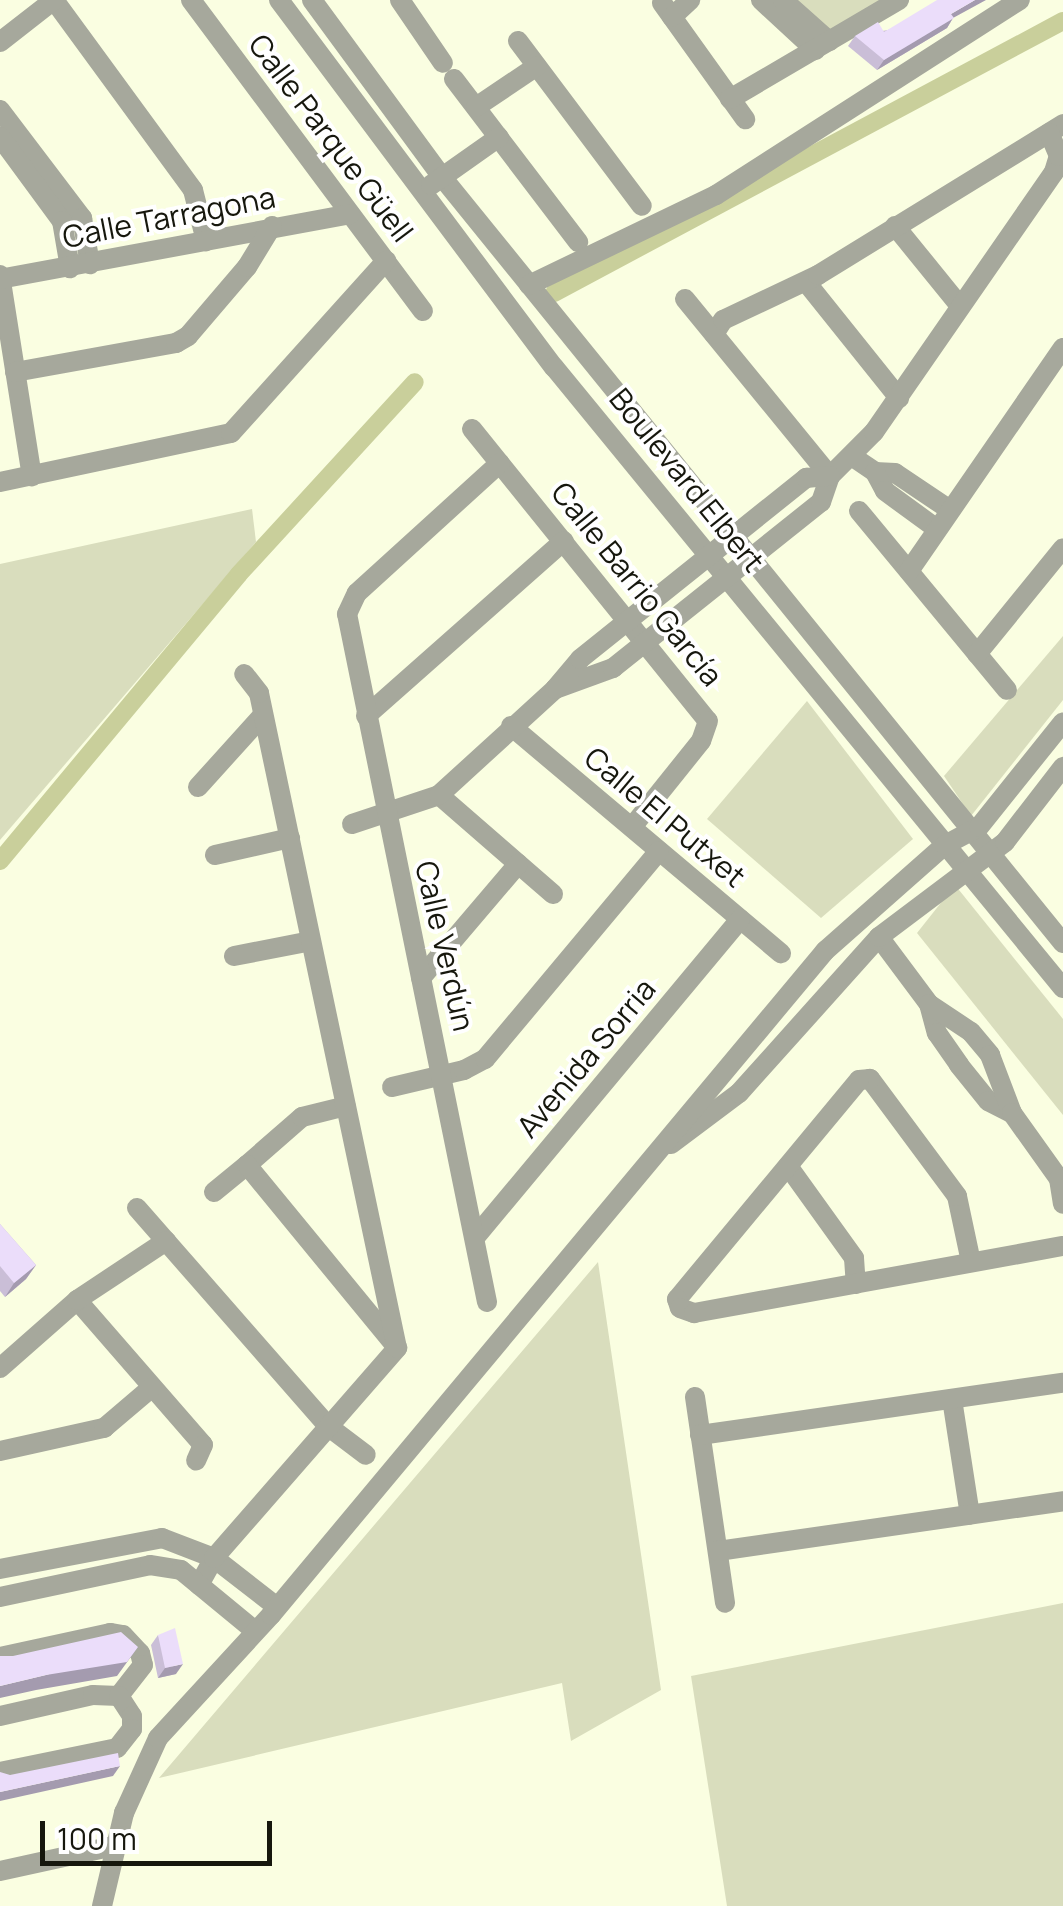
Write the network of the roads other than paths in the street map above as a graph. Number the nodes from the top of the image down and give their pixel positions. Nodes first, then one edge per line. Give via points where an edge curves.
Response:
1 (54, 0) edge
2 (191, 0) edge
3 (279, 0) edge
4 (312, 0) edge
5 (400, 0) edge
6 (690, 0) edge
7 (760, 0) edge
8 (784, 0) edge
9 (899, 0) edge
10 (1020, 0) edge
11 (0, 42) edge
12 (518, 42) dead end
13 (822, 45) junction
14 (537, 66) junction
15 (730, 99) junction
16 (476, 107) junction
17 (0, 110) edge
18 (745, 120) dead end
19 (1056, 128) edge
20 (0, 137) edge
21 (499, 137) junction
22 (25, 156) junction
23 (442, 177) junction
24 (420, 192) junction
25 (642, 206) dead end
26 (350, 214) junction
27 (272, 226) junction
28 (895, 226) junction
29 (206, 240) junction
30 (578, 242) dead end
31 (386, 261) junction
32 (80, 266) junction
33 (0, 277) edge
34 (806, 282) junction
35 (529, 285) junction
36 (685, 300) dead end
37 (960, 306) junction
38 (423, 311) dead end
39 (714, 334) junction
40 (1063, 348) edge
41 (15, 372) junction
42 (898, 398) junction
43 (472, 428) dead end
44 (854, 457) junction
45 (500, 463) junction
46 (876, 472) junction
47 (32, 476) junction
48 (830, 476) junction
49 (0, 482) edge
50 (950, 510) junction
51 (859, 512) dead end
52 (937, 529) junction
53 (733, 536) junction
54 (564, 541) junction
55 (1063, 548) edge
56 (710, 555) junction
57 (751, 558) junction
58 (908, 571) junction
59 (728, 577) junction
60 (628, 620) junction
61 (646, 642) junction
62 (977, 654) junction
63 (244, 674) dead end
64 (555, 689) junction
65 (1008, 690) dead end
66 (264, 715) junction
67 (366, 716) junction
68 (1063, 722) edge
69 (511, 726) junction
70 (1063, 767) edge
71 (198, 787) dead end
72 (439, 795) junction
73 (386, 816) junction
74 (352, 824) dead end
75 (632, 827) junction
76 (972, 831) junction
77 (290, 838) junction
78 (945, 845) junction
79 (659, 851) junction
80 (990, 854) junction
81 (214, 855) dead end
82 (518, 864) junction
83 (966, 868) junction
84 (553, 894) dead end
85 (740, 920) junction
86 (879, 937) junction
87 (311, 941) junction
88 (1063, 943) edge
89 (781, 953) dead end
90 (234, 956) dead end
91 (421, 978) junction
92 (1063, 988) edge
93 (929, 1004) junction
94 (444, 1074) junction
95 (392, 1086) dead end
96 (346, 1106) junction
97 (701, 1112) junction
98 (1012, 1113) junction
99 (247, 1165) junction
100 (788, 1166) junction
101 (214, 1192) dead end
102 (1063, 1204) edge
103 (137, 1208) dead end
104 (477, 1235) junction
105 (166, 1241) junction
106 (1063, 1246) edge
107 (971, 1262) junction
108 (856, 1284) junction
109 (77, 1300) junction
110 (487, 1302) dead end
111 (397, 1348) junction
112 (0, 1368) edge
113 (1063, 1383) edge
114 (151, 1388) junction
115 (695, 1397) dead end
116 (952, 1399) junction
117 (329, 1427) junction
118 (700, 1435) junction
119 (0, 1451) edge
120 (366, 1455) dead end
121 (196, 1460) dead end
122 (1063, 1501) edge
123 (970, 1515) junction
124 (718, 1551) junction
125 (214, 1558) junction
126 (0, 1569) edge
127 (199, 1585) junction
128 (0, 1598) edge
129 (726, 1604) dead end
130 (278, 1607) junction
131 (255, 1631) junction
132 (0, 1657) edge
133 (119, 1696) junction
134 (0, 1716) edge
135 (0, 1772) edge
136 (114, 1846) junction
137 (0, 1872) edge
138 (102, 1906) edge

1 - 11 street
1 - 29 street via 193,190
2 - 26 street, Calle Parque Güell
3 - 24 street, Boulevard Elbert
4 - 23 street, Boulevard Elbert
5 - 16 street
6 - 15 street via 666,10
7 - 13 street
8 - 13 street
9 - 13 street
10 - 35 street via 716,195
12 - 14 street
13 - 15 street
14 - 16 street
14 - 25 street
15 - 18 street
16 - 21 street
17 - 22 street
19 - 28 street
19 - 37 street via 1058,164
20 - 22 street
21 - 23 street
21 - 30 street
22 - 32 street
23 - 24 street
23 - 35 street, Boulevard Elbert
24 - 56 street, Boulevard Elbert
26 - 27 street, Calle Tarragona
26 - 31 street, Calle Parque Güell
27 - 29 street, Calle Tarragona
27 - 41 street via 248,267 176,343
28 - 34 street
28 - 37 street
29 - 32 street, Calle Tarragona
31 - 38 street, Calle Parque Güell
31 - 47 street via 231,433
32 - 33 street, Calle Tarragona
33 - 41 street
34 - 39 street via 723,320
34 - 42 street
35 - 53 street, Boulevard Elbert
36 - 39 street
37 - 42 street
39 - 48 street
40 - 50 street
41 - 47 street
42 - 44 street
43 - 45 street, Calle Barrio García
44 - 46 street
44 - 48 street
45 - 54 street, Calle Barrio García
45 - 67 street, Calle Verdún via 349,604
46 - 50 street via 895,473
46 - 52 street via 886,491
47 - 49 street
48 - 53 street via 806,478
48 - 57 street via 821,502
50 - 52 street
51 - 58 street
52 - 58 street
53 - 56 street
53 - 57 street, Boulevard Elbert
54 - 60 street, Calle Barrio García
54 - 67 street
55 - 62 street
56 - 59 street, Boulevard Elbert
56 - 60 street
57 - 59 street
57 - 76 street, Boulevard Elbert
58 - 62 street
59 - 61 street
59 - 78 street, Boulevard Elbert
60 - 61 street, Calle Barrio García
60 - 64 street
61 - 64 street via 614,668
61 - 75 street, Calle Barrio García via 705,715 708,728
62 - 65 street
63 - 66 street via 259,693
64 - 69 street
66 - 71 street
66 - 77 street
67 - 73 street, Calle Verdún
68 - 76 street
69 - 72 street
69 - 75 street, Calle El Putxet
70 - 80 street
72 - 73 street
72 - 82 street
73 - 74 street
73 - 91 street, Calle Verdún
75 - 79 street, Calle El Putxet
76 - 78 street
76 - 80 street, Boulevard Elbert
77 - 81 street
77 - 87 street
78 - 83 street, Boulevard Elbert
78 - 97 street via 825,952
79 - 85 street, Calle El Putxet
79 - 94 street via 485,1058
80 - 83 street
80 - 88 street, Boulevard Elbert
82 - 84 street
82 - 91 street
83 - 86 street
83 - 92 street, Boulevard Elbert
85 - 89 street, Calle El Putxet
85 - 104 street, Avenida Sorria
86 - 93 street
86 - 97 street via 767,1065
87 - 90 street
87 - 96 street
91 - 94 street, Calle Verdún
93 - 98 street via 937,1032 960,1065 988,1100
93 - 98 street via 990,1055
94 - 95 street
94 - 104 street, Calle Verdún
96 - 99 street via 302,1117
96 - 111 street
97 - 130 street via 655,1154
98 - 102 street via 1059,1179
99 - 101 street
99 - 111 street
100 - 107 street via 859,1080 870,1079 956,1196
100 - 108 street via 854,1258
100 - 108 street via 677,1299 680,1308 694,1314
103 - 105 street
104 - 110 street, Calle Verdún
105 - 109 street
105 - 117 street
106 - 107 street
107 - 108 street
109 - 112 street
109 - 114 street
111 - 117 street
113 - 116 street
114 - 119 street via 104,1428
114 - 121 street via 204,1444
115 - 118 street
116 - 118 street
116 - 123 street
117 - 120 street
117 - 125 street
118 - 124 street
122 - 123 street
123 - 124 street
124 - 129 street
125 - 126 street via 162,1538
125 - 127 street
125 - 130 street
127 - 128 street via 180,1570 150,1565
127 - 131 street
130 - 131 street
131 - 136 street via 158,1738
132 - 133 street via 123,1635 143,1665
133 - 134 street via 94,1695
133 - 135 street via 132,1729 117,1748
136 - 137 street
136 - 138 street

